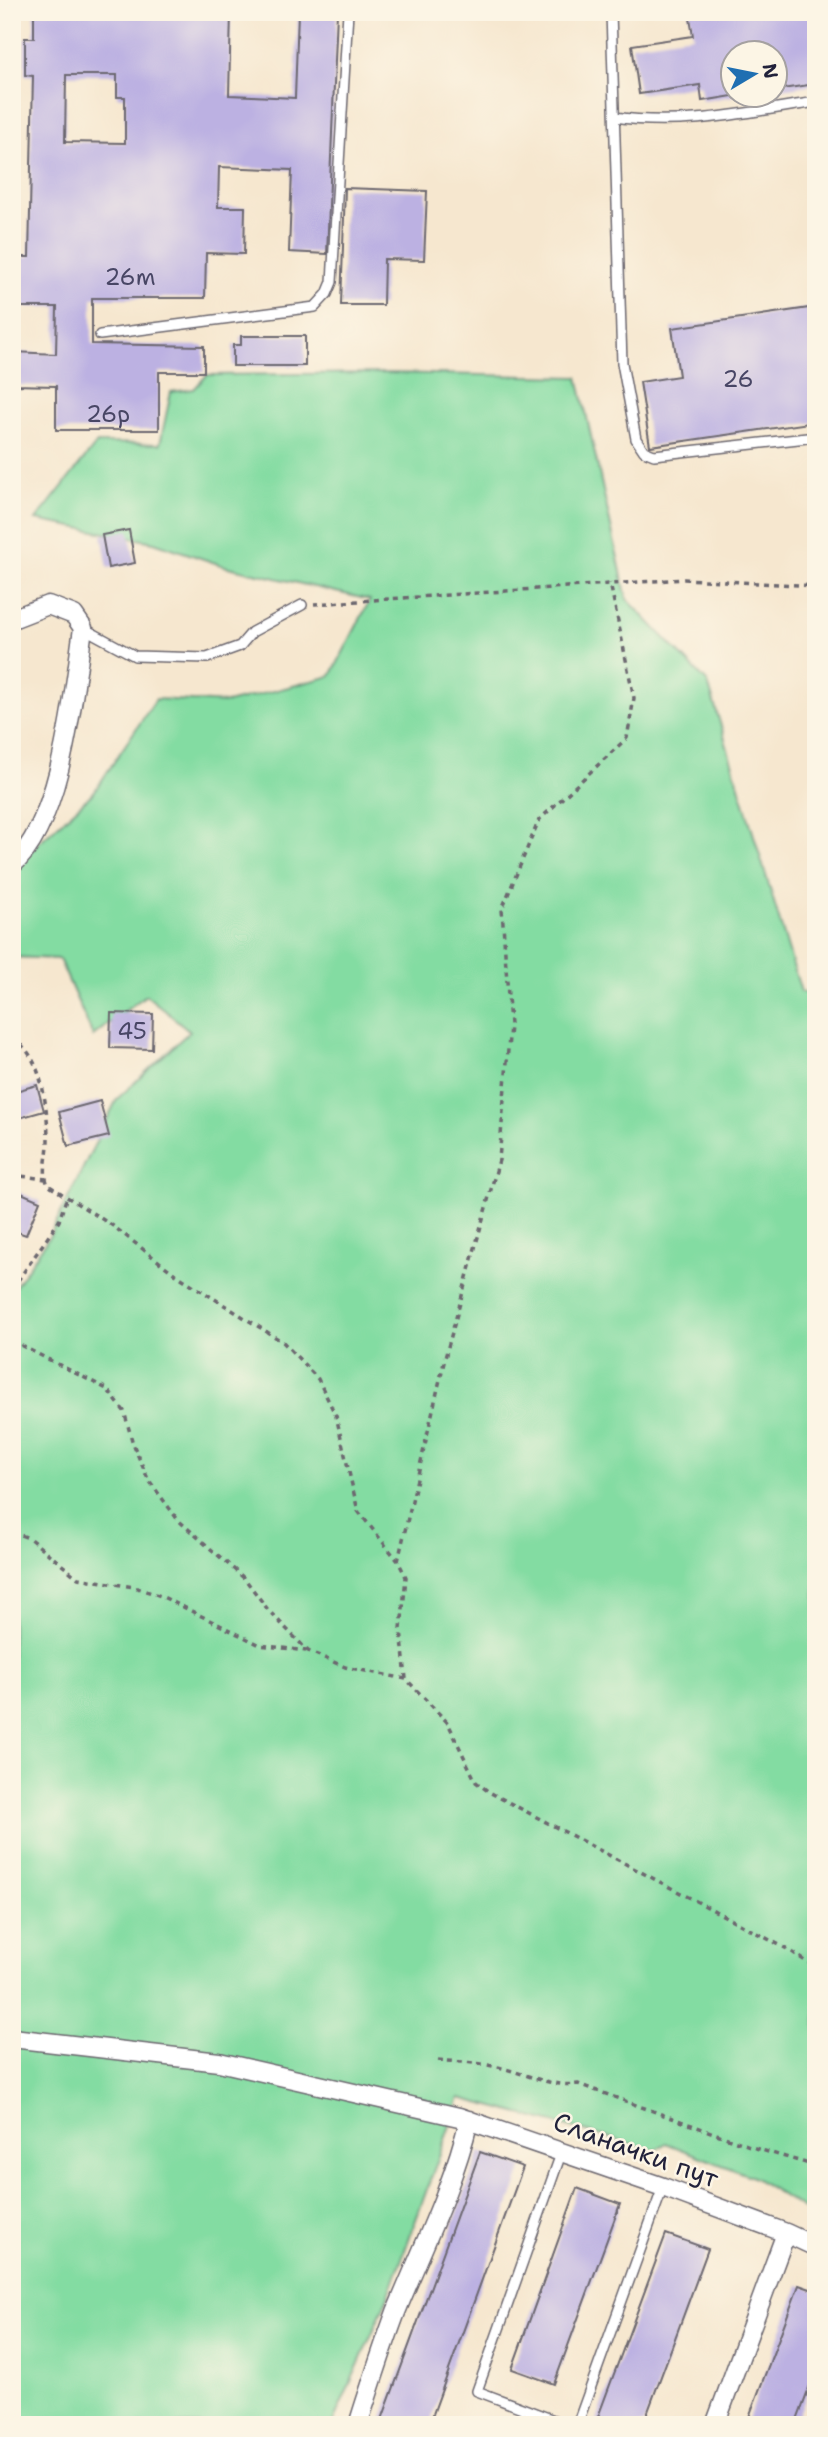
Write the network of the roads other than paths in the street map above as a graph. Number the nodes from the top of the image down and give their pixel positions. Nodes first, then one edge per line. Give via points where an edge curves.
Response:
1 (348, 12) edge
2 (611, 12) edge
3 (816, 102) edge
4 (615, 117) junction
5 (100, 335) dead end
6 (816, 437) edge
7 (302, 605) road end
8 (12, 619) edge
9 (83, 628) junction
10 (12, 865) edge
11 (12, 2038) edge
12 (464, 2118) junction
13 (562, 2151) junction
14 (663, 2187) junction
15 (786, 2233) junction
16 (816, 2247) edge
17 (358, 2425) edge
18 (567, 2425) edge
19 (578, 2425) edge
20 (715, 2425) edge

1 - 5 lane via 332,282 327,294 315,307
2 - 4 lane
3 - 4 lane via 679,121
4 - 6 lane via 621,342 636,439 654,456
7 - 9 lane via 252,632 240,646 207,658 135,656
8 - 9 street via 48,605 74,615
9 - 10 street via 71,714 42,827 27,854
11 - 12 street, Сланачки пут via 219,2062
12 - 13 street, Сланачки пут
12 - 17 street via 465,2140 396,2312
13 - 14 street, Сланачки пут
13 - 18 lane via 477,2391
14 - 15 street, Сланачки пут
14 - 19 lane
15 - 16 street, Сланачки пут
15 - 20 street

